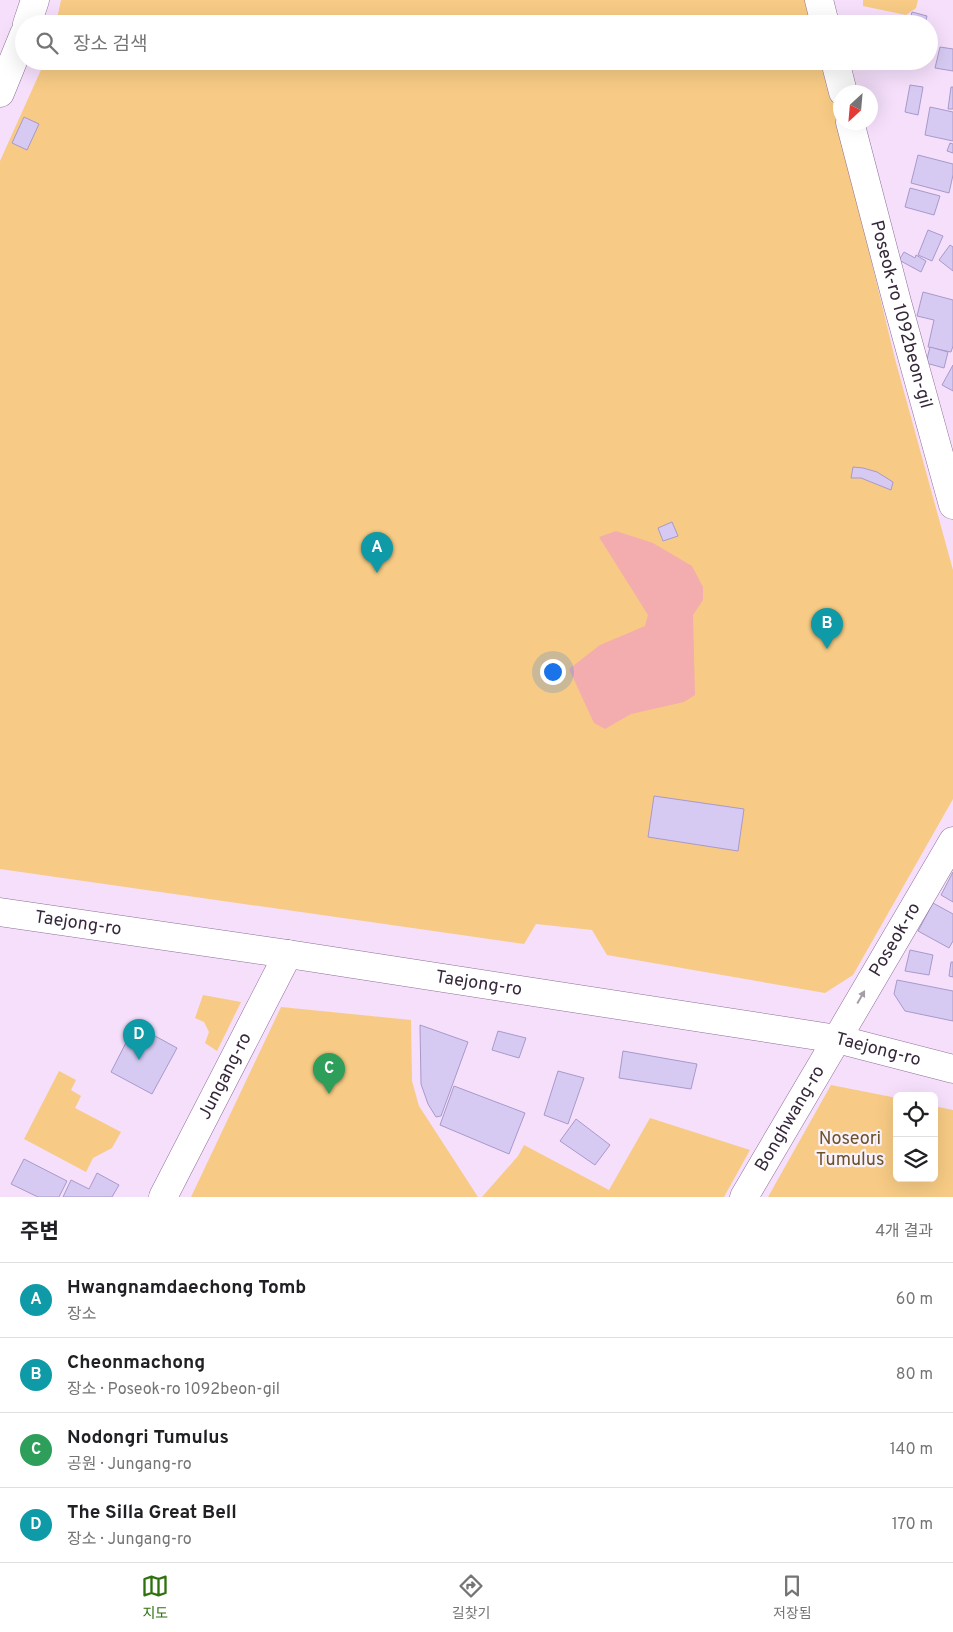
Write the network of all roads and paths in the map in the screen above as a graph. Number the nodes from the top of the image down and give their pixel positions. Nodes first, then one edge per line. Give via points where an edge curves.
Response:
1 (35, 0) edge
2 (819, 0) edge
3 (30, 15) edge
4 (823, 15) edge
5 (15, 56) edge
6 (837, 70) edge
7 (841, 85) edge
8 (0, 93) edge
9 (852, 130) edge
10 (953, 506) edge
11 (950, 852) edge
12 (0, 912) edge
13 (288, 954) junction
14 (837, 1039) junction
15 (953, 1069) edge
16 (163, 1197) edge
17 (744, 1197) edge

1 - 3 main road
2 - 4 main road
5 - 8 main road
6 - 7 main road
9 - 10 main road, Poseok-ro 1092beon-gil
14 -> 11 main road, Poseok-ro
12 - 13 main road, Taejong-ro
13 - 14 main road, Taejong-ro
13 - 16 main road, Jungang-ro
14 - 15 main road, Taejong-ro
14 - 17 main road, Bonghwang-ro

